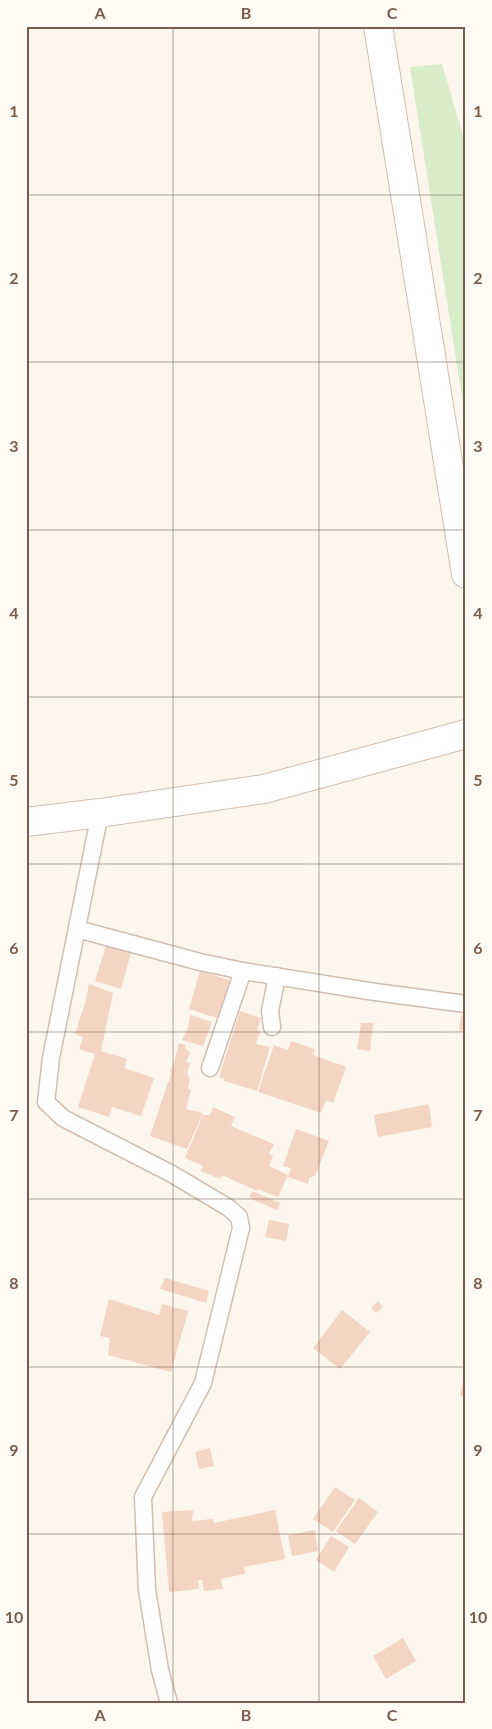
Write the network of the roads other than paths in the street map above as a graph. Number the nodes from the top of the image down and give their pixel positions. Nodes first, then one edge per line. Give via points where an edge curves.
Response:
1 (378, 26) edge
2 (466, 574) edge
3 (466, 734) edge
4 (100, 813) junction
5 (26, 822) edge
6 (77, 929) junction
7 (243, 971) junction
8 (277, 976) junction
9 (466, 1004) edge
10 (272, 1027) dead end
11 (210, 1068) dead end
12 (168, 1703) edge

1 - 2 street
3 - 4 street via 264,789
4 - 5 street
4 - 6 lane
6 - 7 lane
6 - 12 lane via 51,1058 46,1102 63,1118 172,1174 229,1208 239,1217 241,1228 202,1383 143,1497 146,1590
7 - 8 lane
7 - 11 lane
8 - 9 lane
8 - 10 lane via 270,1011

